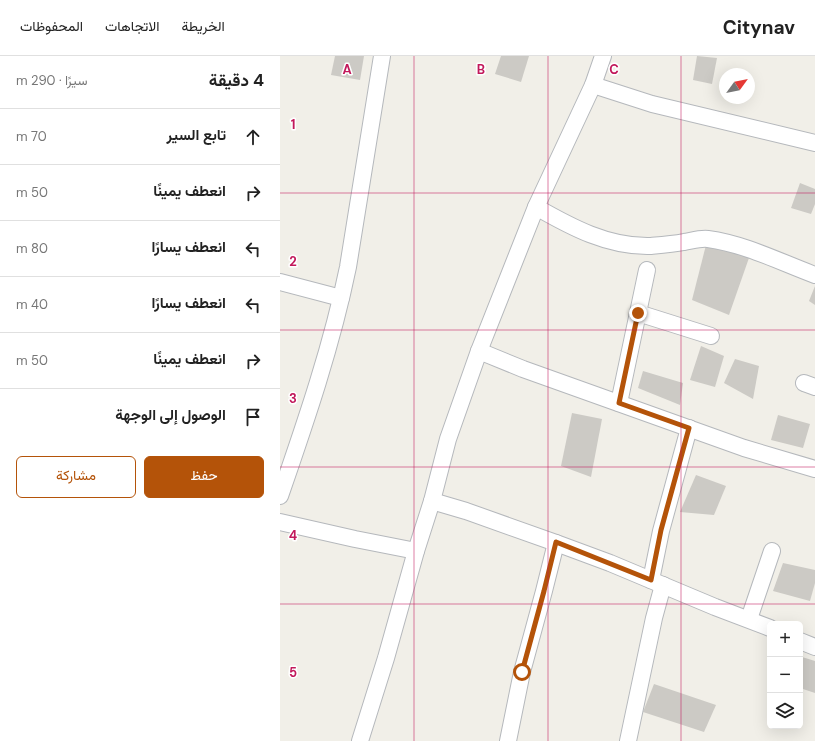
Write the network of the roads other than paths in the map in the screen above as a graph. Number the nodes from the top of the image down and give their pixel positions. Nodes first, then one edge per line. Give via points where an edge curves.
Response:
1 (382, 56) edge
2 (603, 56) edge
3 (593, 85) junction
4 (815, 143) edge
5 (536, 207) junction
6 (647, 270) dead end
7 (815, 275) edge
8 (280, 282) edge
9 (341, 298) junction
10 (638, 313) junction
11 (711, 336) dead end
12 (479, 351) junction
13 (619, 403) junction
14 (689, 428) junction
15 (815, 469) edge
16 (280, 496) edge
17 (432, 501) junction
18 (280, 522) edge
19 (556, 542) junction
20 (416, 551) junction
21 (772, 551) dead end
22 (657, 583) junction
23 (749, 619) junction
24 (767, 627) edge
25 (803, 642) edge
26 (815, 647) edge
27 (360, 741) edge
28 (508, 741) edge
29 (628, 741) edge

1 - 9 street
2 - 3 street
3 - 4 street via 652,104
3 - 5 street
5 - 7 street via 602,239 649,246 706,239 742,247
5 - 12 street
6 - 10 street
8 - 9 street
9 - 16 street
10 - 11 street
10 - 13 street
12 - 13 street
12 - 17 street via 448,439
13 - 14 street
14 - 15 street
14 - 22 street via 661,530
17 - 19 street
17 - 20 street
18 - 20 street via 354,540
19 - 22 street
19 - 28 street via 522,672
20 - 27 street
21 - 23 street
22 - 23 street
22 - 29 street via 654,618
23 - 24 street
25 - 26 street

